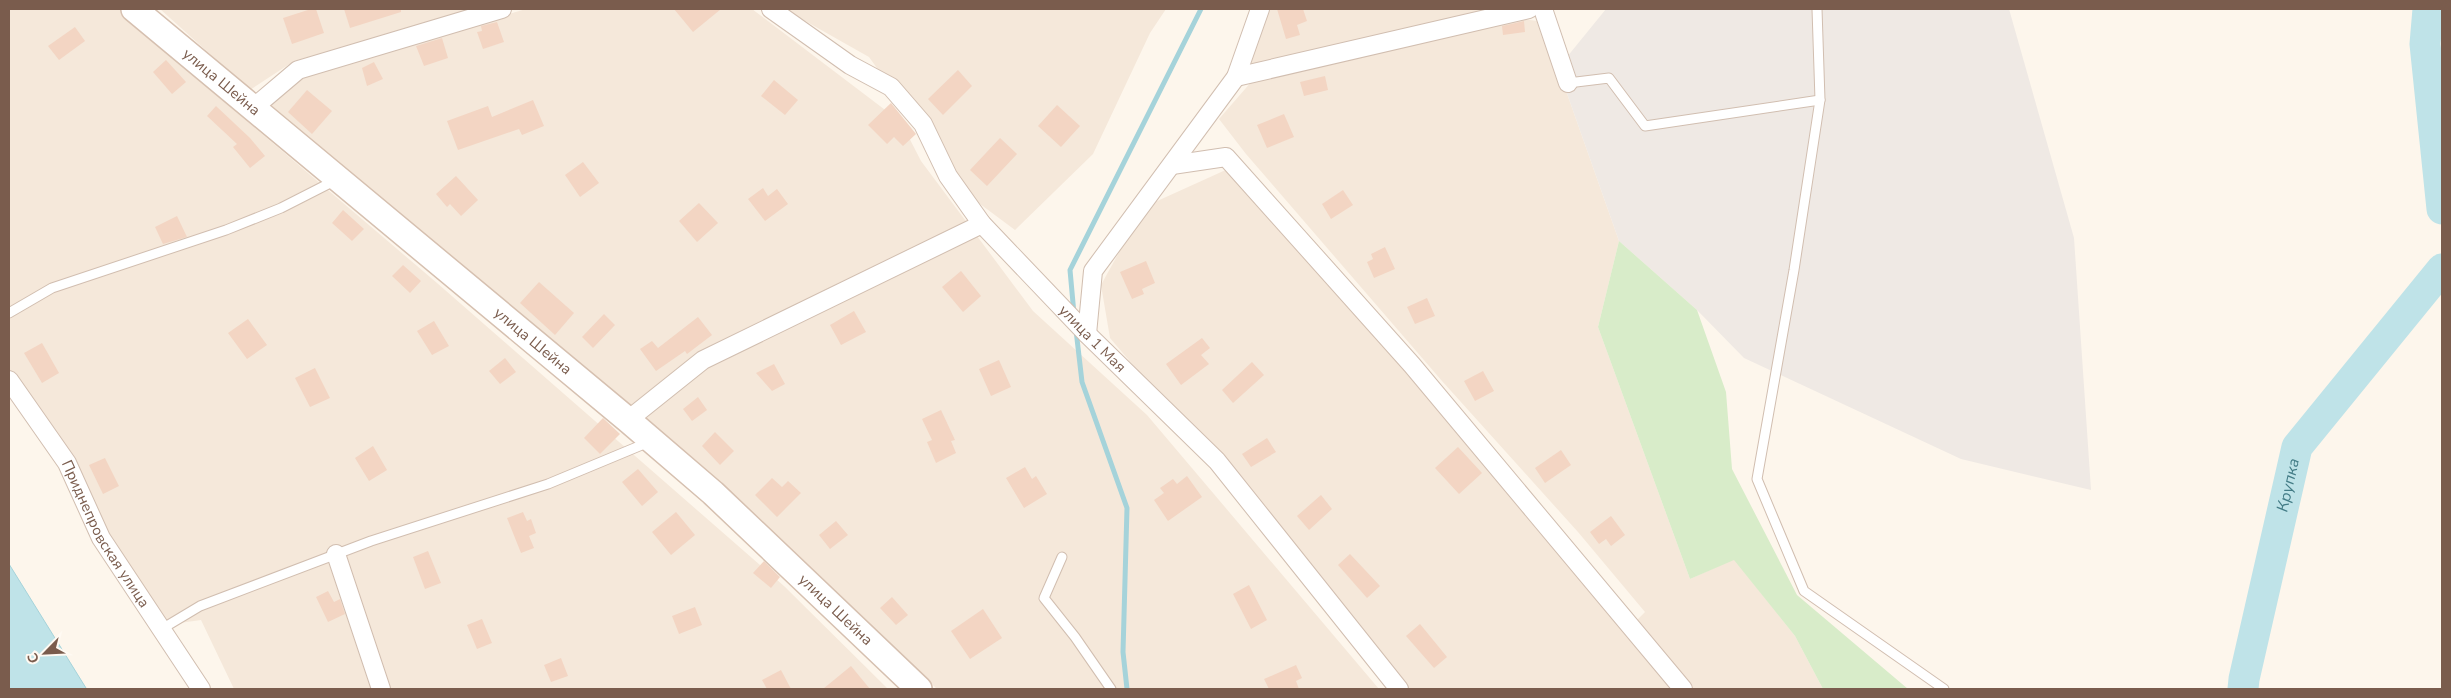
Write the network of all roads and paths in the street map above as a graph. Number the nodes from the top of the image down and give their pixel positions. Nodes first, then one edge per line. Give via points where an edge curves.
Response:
1 (134, 9) edge
2 (502, 9) edge
3 (770, 9) edge
4 (1260, 9) edge
5 (1529, 9) edge
6 (1543, 9) edge
7 (1817, 9) edge
8 (1236, 77) junction
9 (1568, 83) joint
10 (1820, 100) junction
11 (252, 109) junction
12 (1172, 165) junction
13 (337, 180) junction
14 (982, 224) junction
15 (9, 313) edge
16 (1086, 334) junction
17 (9, 380) edge
18 (628, 420) junction
19 (652, 441) junction
20 (336, 554) junction
21 (1062, 557) dead end
22 (160, 630) junction
23 (201, 689) edge
24 (381, 689) edge
25 (919, 689) edge
26 (1111, 689) edge
27 (1399, 689) edge
28 (1683, 689) edge
29 (1944, 689) edge

1 - 11 street, улица Шейна
2 - 11 street via 298,70
3 - 14 street, улица 1 Мая via 850,66 891,87 924,124 948,176
4 - 8 street
5 - 8 street
6 - 9 street
7 - 10 lane
8 - 12 street
9 - 10 lane via 1609,78 1645,126
10 - 29 lane via 1757,479 1804,591
11 - 13 street, улица Шейна
12 - 16 street via 1093,271
12 - 28 street via 1226,157 1412,365
13 - 15 lane via 281,208 226,230 52,288
13 - 18 street, улица Шейна
14 - 16 street, улица 1 Мая
14 - 18 street via 703,360
16 - 27 street, улица 1 Мая via 1217,461
17 - 22 street, Приднепровская улица via 67,463 101,538
18 - 19 street, улица Шейна
19 - 20 lane via 499,501
19 - 25 street, улица Шейна via 713,493
20 - 22 lane via 200,606
20 - 24 street
21 - 26 lane via 1044,598 1076,637
22 - 23 street, Приднепровская улица

